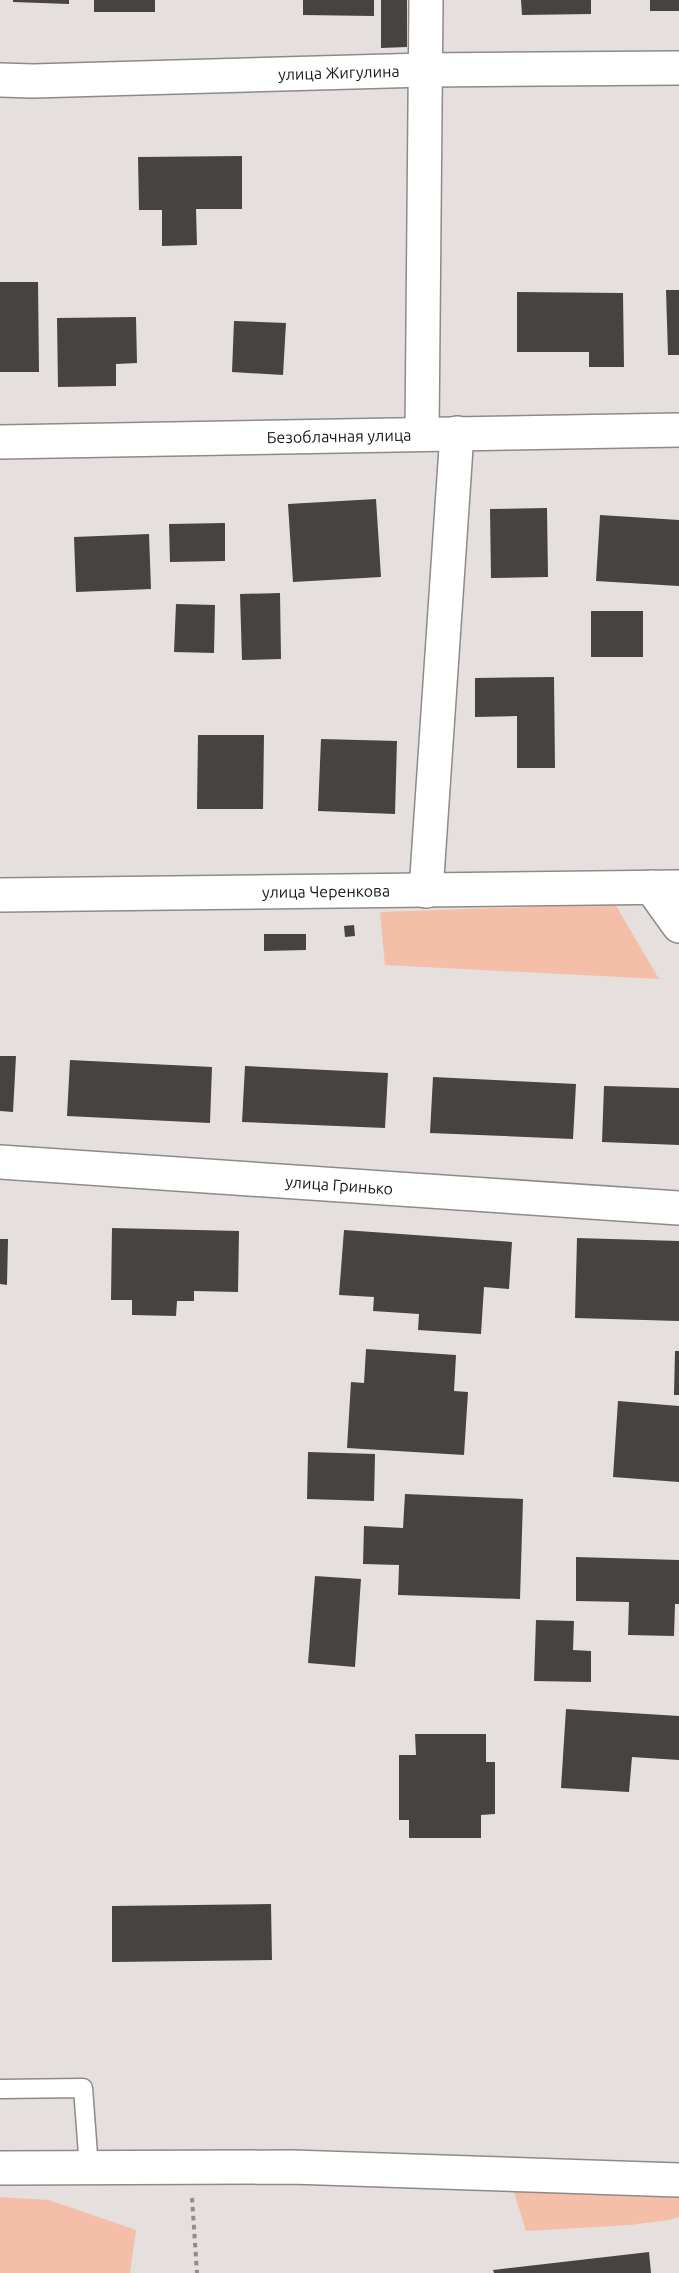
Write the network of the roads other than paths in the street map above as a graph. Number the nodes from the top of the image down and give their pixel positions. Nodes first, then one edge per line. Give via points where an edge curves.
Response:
1 (426, 0) edge
2 (679, 68) edge
3 (425, 70) junction
4 (0, 80) edge
5 (679, 430) edge
6 (422, 434) junction
7 (457, 434) junction
8 (0, 442) edge
9 (665, 887) edge
10 (426, 891) junction
11 (0, 895) edge
12 (679, 926) edge
13 (0, 1162) edge
14 (679, 1208) edge
15 (0, 2089) edge
16 (89, 2168) junction
17 (0, 2169) edge
18 (679, 2180) edge

1 - 3 street
2 - 3 street, улица Жигулина
3 - 4 street, улица Жигулина
3 - 6 street
5 - 7 street, Безоблачная улица
6 - 7 street, Безоблачная улица
6 - 8 street, Безоблачная улица
7 - 10 street
9 - 10 street, улица Черенкова
9 - 12 street, улица Черенкова
10 - 11 street, улица Черенкова
13 - 14 street, улица Гринько
15 - 16 lane via 83,2088
16 - 17 street
16 - 18 street via 304,2168

